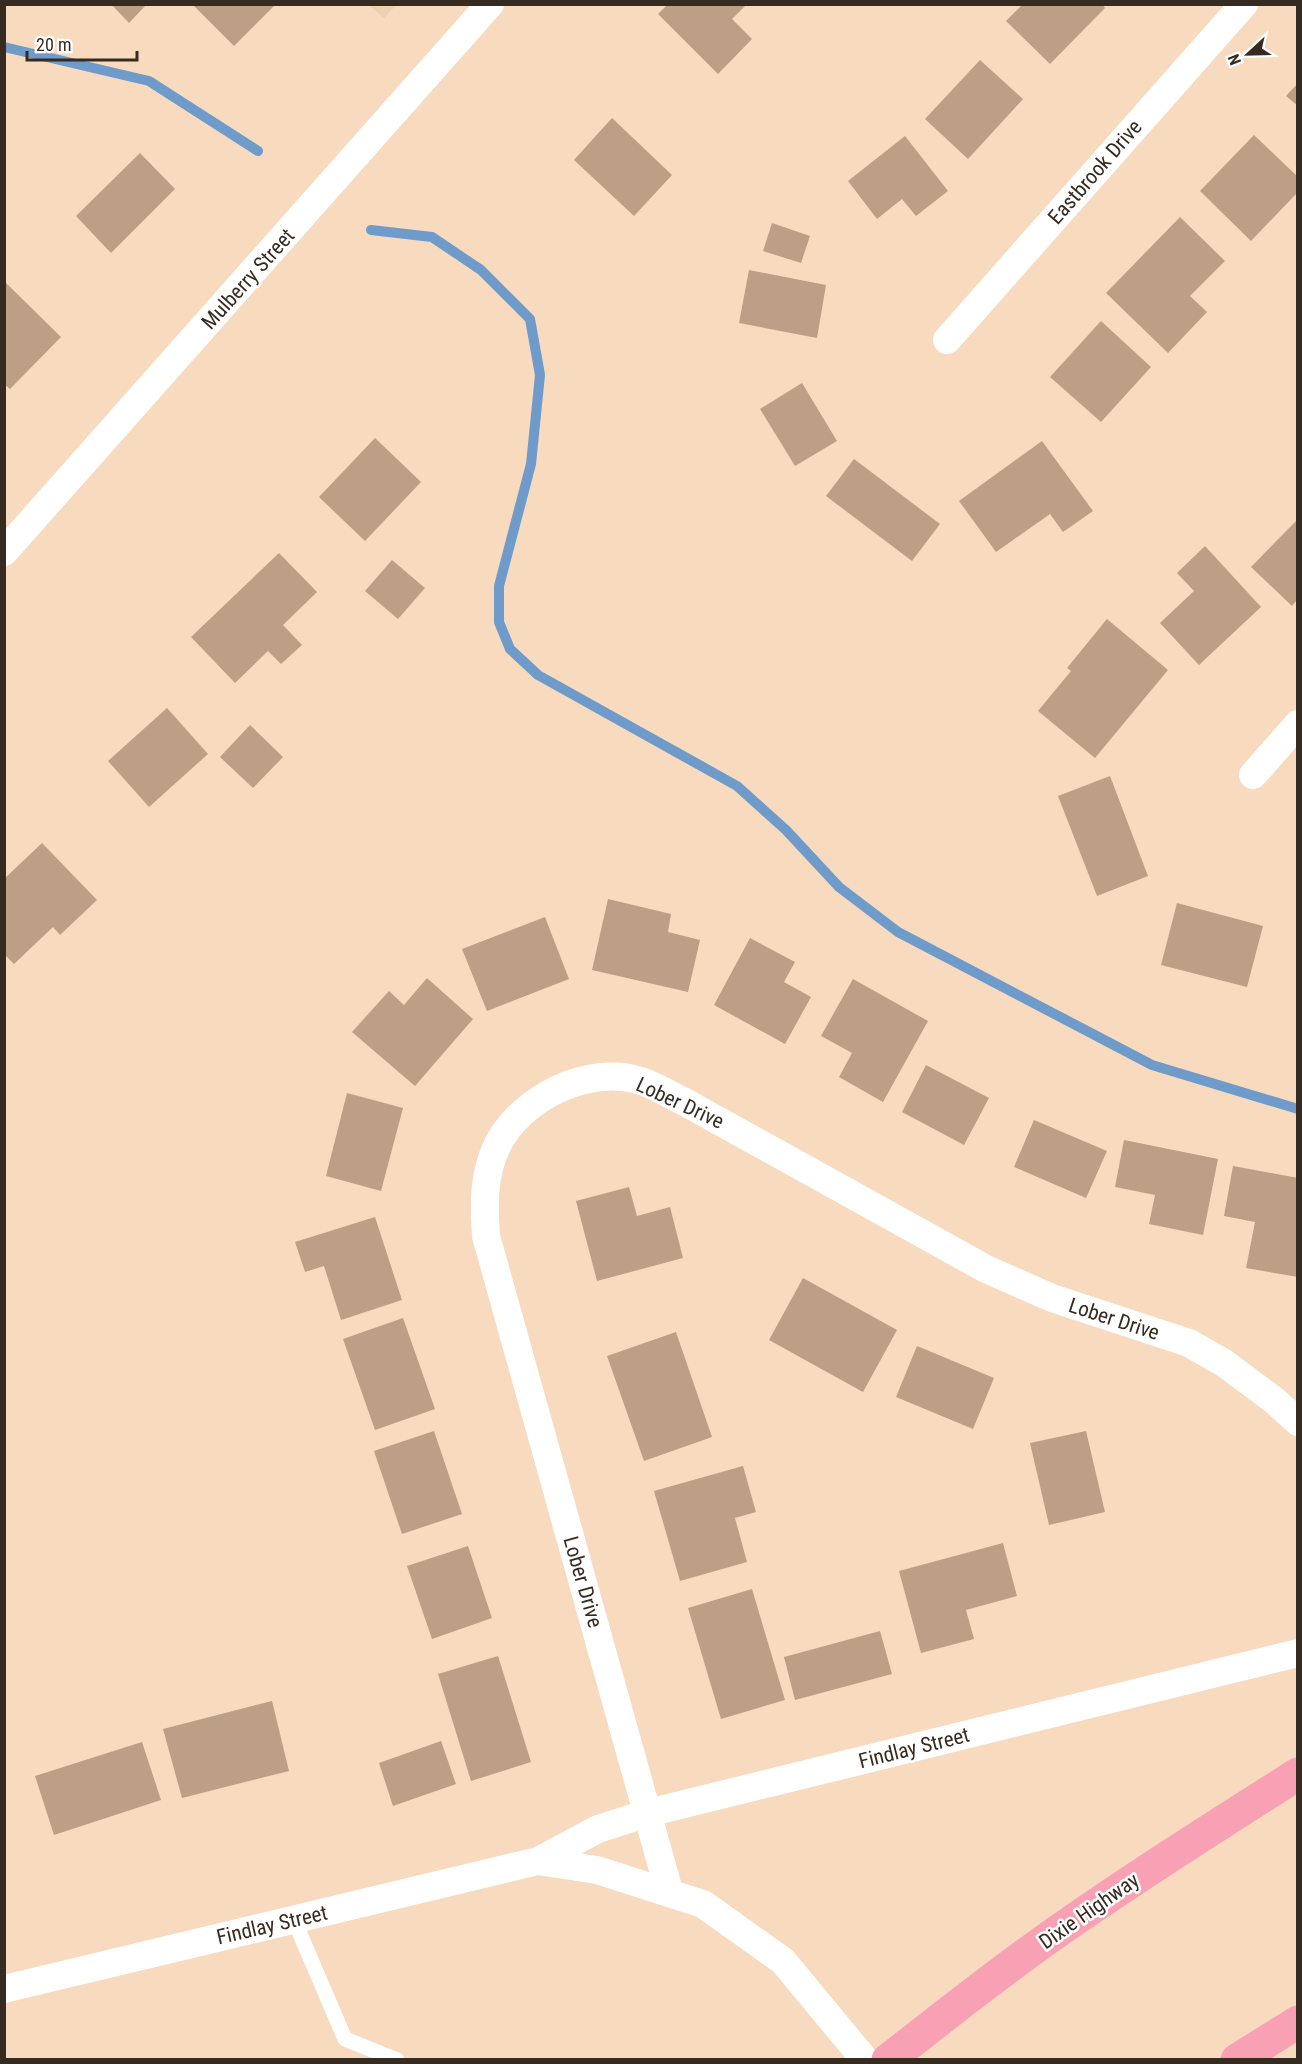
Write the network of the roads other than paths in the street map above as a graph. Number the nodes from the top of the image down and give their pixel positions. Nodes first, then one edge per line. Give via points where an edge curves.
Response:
1 (490, 4) edge
2 (1244, 4) edge
3 (947, 340) dead end
4 (4, 552) edge
5 (1298, 724) edge
6 (1253, 775) dead end
7 (1298, 1422) edge
8 (1298, 1653) edge
9 (1298, 1774) edge
10 (648, 1813) junction
11 (538, 1861) junction
12 (669, 1891) junction
13 (294, 1920) junction
14 (4, 1989) edge
15 (1298, 2022) edge
16 (397, 2060) edge
17 (865, 2060) edge
18 (888, 2060) edge
19 (1237, 2060) edge

1 - 4 street, Mulberry Street
2 - 3 street, Eastbrook Drive
5 - 6 street
7 - 10 street, Lober Drive via 1224,1363 1189,1343 1052,1298 986,1269 641,1081 612,1076 558,1089 512,1122 497,1146 484,1200 486,1236
8 - 10 street, Findlay Street
9 - 18 main road, Dixie Highway via 1063,1927
10 - 11 street, Findlay Street via 598,1829
10 - 12 street, Lober Drive
11 - 12 street, Findlay Street via 597,1870
11 - 13 street, Findlay Street
12 - 17 street, Findlay Street via 703,1904 783,1961
13 - 14 street, Findlay Street
13 - 16 lane via 345,2039
15 - 19 main road

